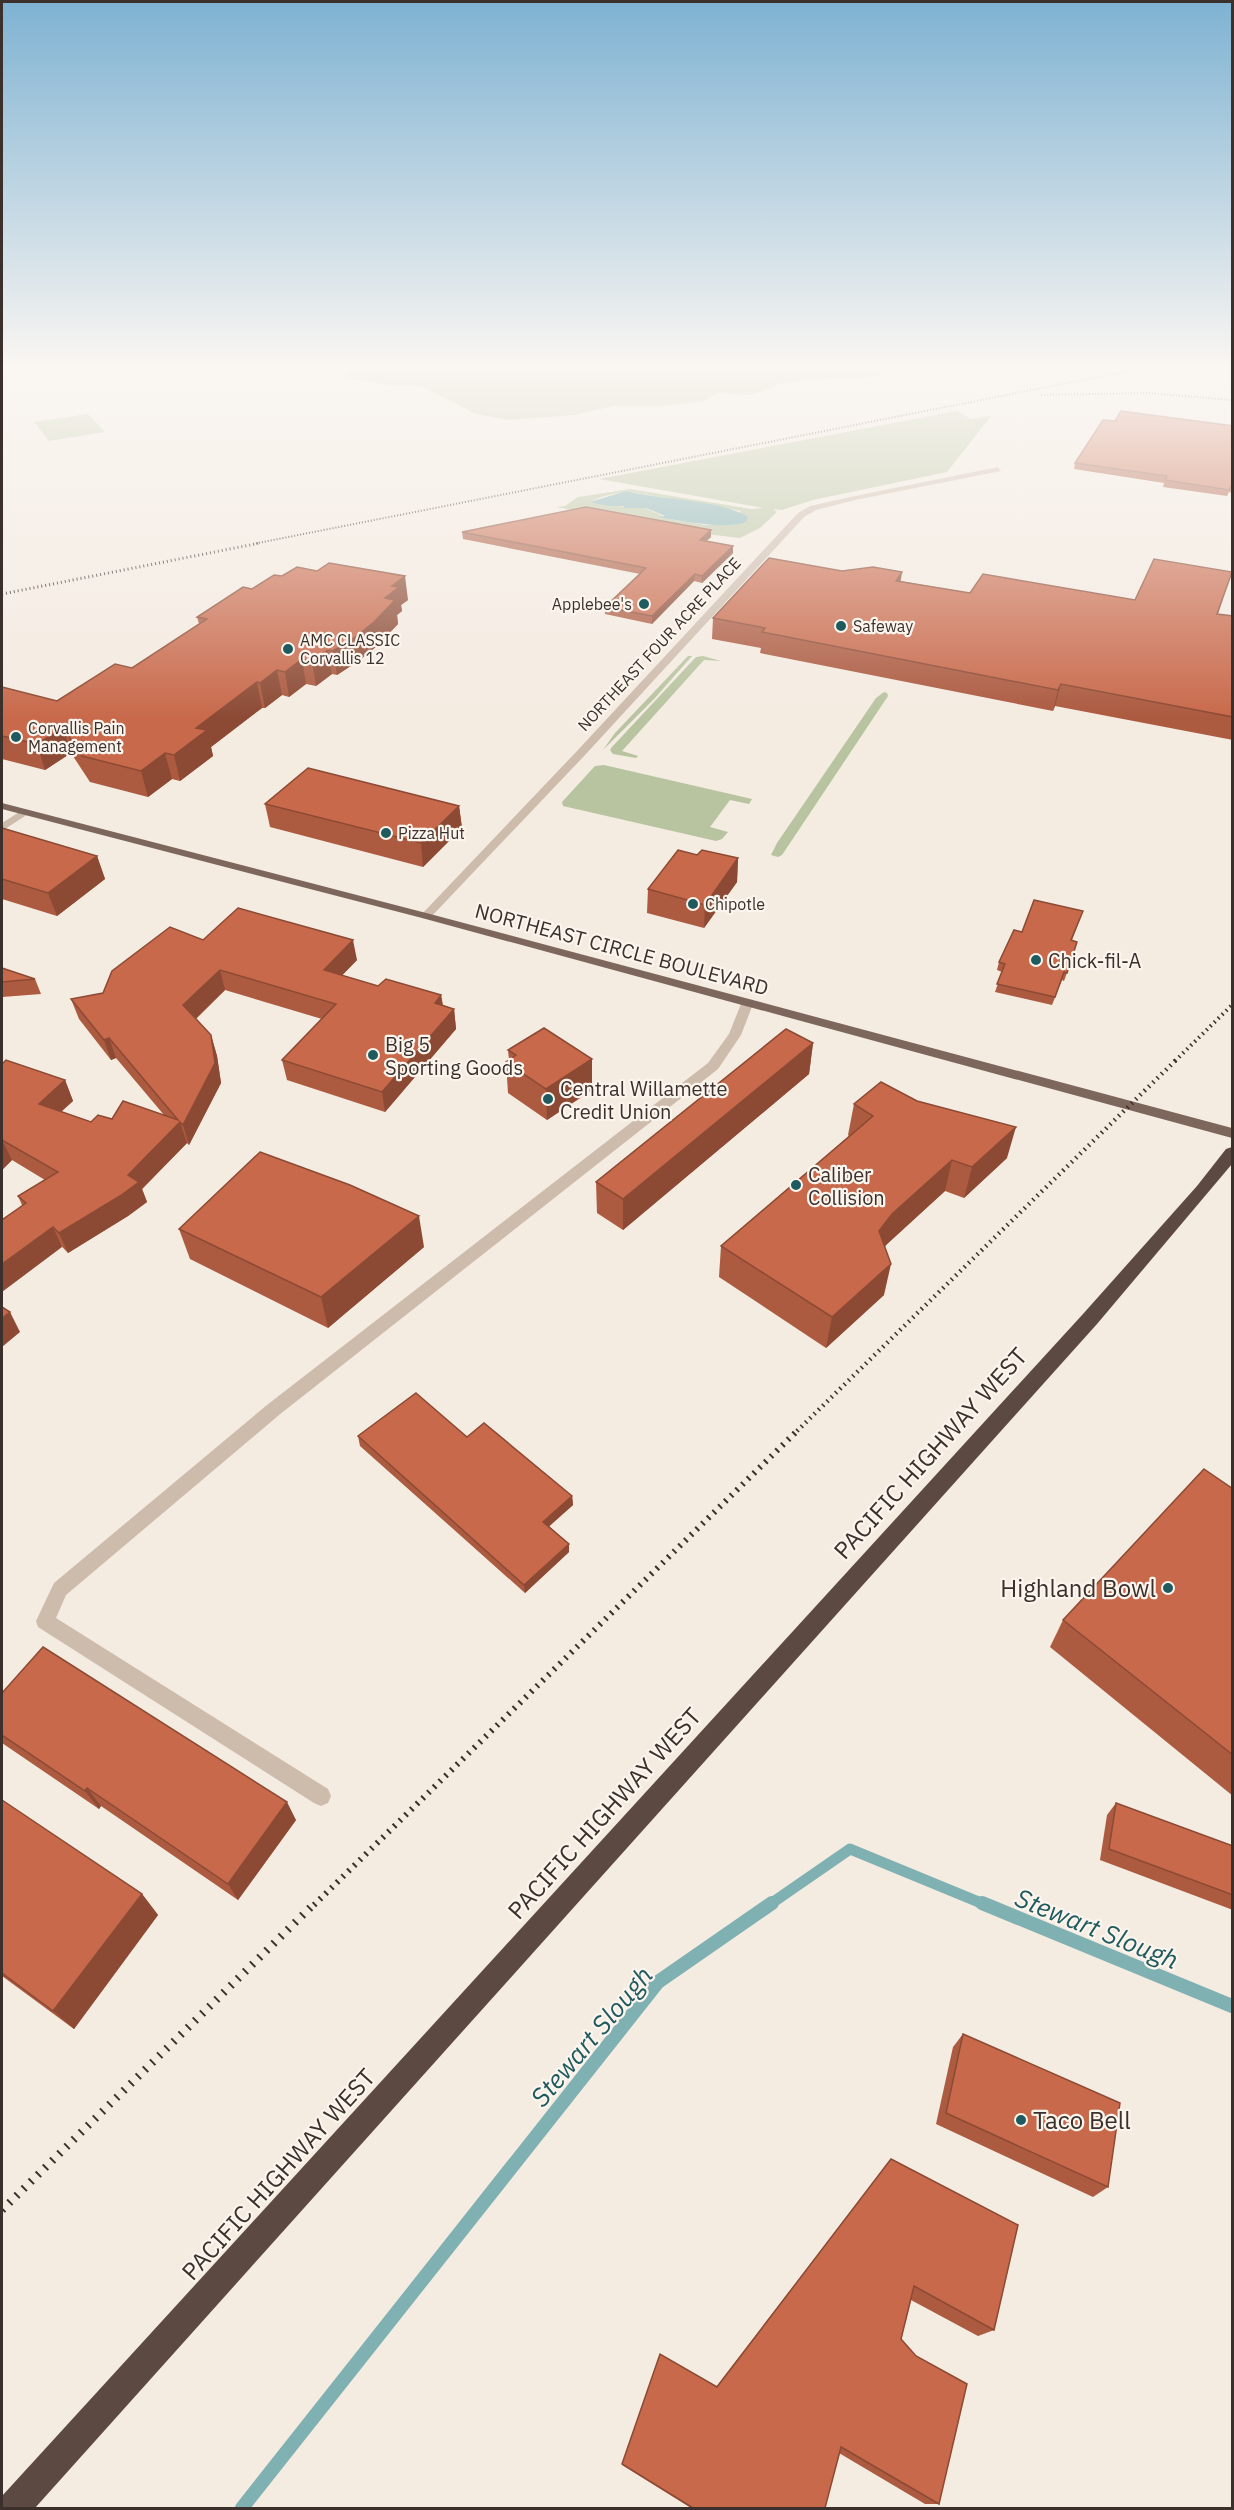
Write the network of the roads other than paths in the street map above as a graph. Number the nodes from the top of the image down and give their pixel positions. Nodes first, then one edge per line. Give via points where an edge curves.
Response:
1 (928, 483) edge
2 (2, 806) edge
3 (24, 812) junction
4 (2, 828) edge
5 (426, 916) junction
6 (747, 1004) junction
7 (1233, 1133) edge
8 (1233, 1153) edge
9 (321, 1796) dead end
10 (13, 2508) edge

1 - 5 street, NORTHEAST FOUR ACRE PLACE via 813,508 801,514
2 - 3 main road, NORTHEAST CIRCLE BOULEVARD
3 - 4 street
3 - 5 main road, NORTHEAST CIRCLE BOULEVARD
5 - 6 main road, NORTHEAST CIRCLE BOULEVARD
6 - 7 main road, NORTHEAST CIRCLE BOULEVARD
6 - 9 street via 735,1035 713,1066 273,1410 60,1589 45,1621
8 - 10 highway, PACIFIC HIGHWAY WEST via 1090,1319

